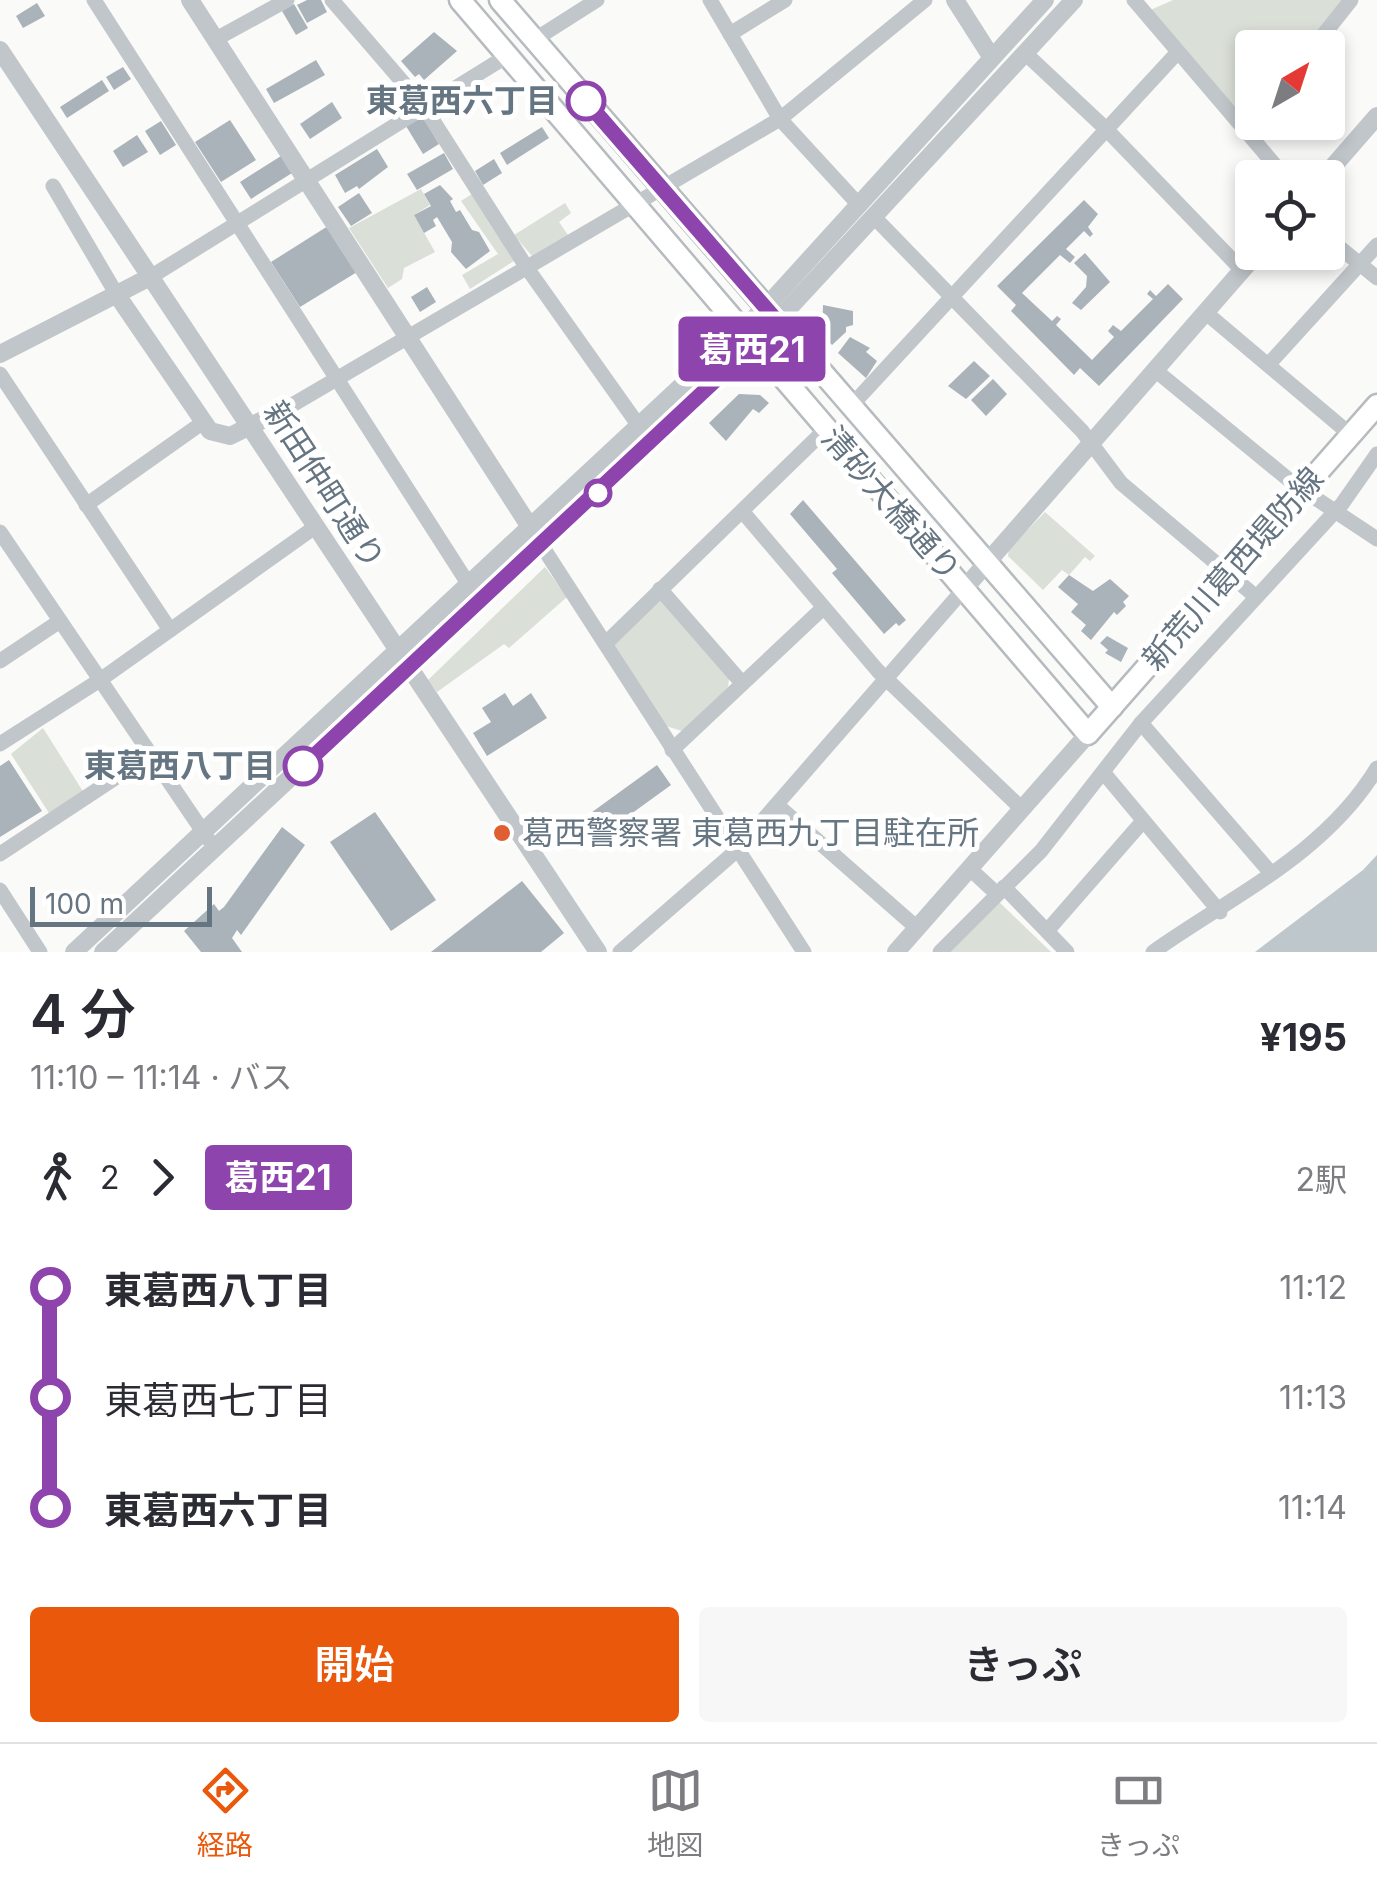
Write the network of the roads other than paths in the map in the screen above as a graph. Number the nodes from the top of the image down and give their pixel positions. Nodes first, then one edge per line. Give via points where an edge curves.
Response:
1 (94, 0) edge
2 (190, 0) edge
3 (287, 0) edge
4 (332, 0) edge
5 (460, 0) edge
6 (500, 0) edge
7 (598, 0) edge
8 (710, 0) edge
9 (785, 0) edge
10 (926, 0) edge
11 (955, 0) edge
12 (1044, 0) edge
13 (1074, 0) edge
14 (1351, 0) edge
15 (1143, 2) edge
16 (1327, 30) edge
17 (730, 34) junction
18 (216, 39) junction
19 (534, 40) junction
20 (0, 50) edge
21 (1178, 53) junction
22 (1025, 54) junction
23 (507, 56) junction
24 (992, 58) junction
25 (425, 108) junction
26 (1235, 112) edge
27 (1377, 116) edge
28 (780, 119) junction
29 (1106, 128) junction
30 (1339, 160) edge
31 (306, 181) junction
32 (53, 186) dead end
33 (661, 189) junction
34 (636, 204) junction
35 (859, 204) junction
36 (875, 218) junction
37 (238, 223) junction
38 (1377, 244) edge
39 (1345, 252) edge
40 (1235, 263) edge
41 (1359, 264) junction
42 (526, 268) junction
43 (1242, 270) edge
44 (152, 276) junction
45 (1377, 278) edge
46 (117, 294) junction
47 (953, 296) junction
48 (1205, 312) junction
49 (772, 315) junction
50 (408, 337) junction
51 (747, 339) junction
52 (0, 354) edge
53 (1268, 365) junction
54 (1155, 370) junction
55 (0, 374) edge
56 (337, 379) junction
57 (1377, 405) edge
58 (852, 406) junction
59 (286, 408) joint
60 (202, 423) junction
61 (638, 426) junction
62 (252, 428) junction
63 (826, 429) junction
64 (1351, 434) junction
65 (1090, 444) junction
66 (1377, 454) edge
67 (1302, 490) junction
68 (86, 505) junction
69 (742, 511) junction
70 (1335, 511) junction
71 (315, 526) junction
72 (530, 527) junction
73 (0, 532) edge
74 (1377, 539) edge
75 (542, 546) junction
76 (986, 564) junction
77 (1229, 574) junction
78 (470, 584) junction
79 (660, 588) junction
80 (964, 589) junction
81 (1255, 596) junction
82 (823, 608) junction
83 (60, 621) junction
84 (170, 630) junction
85 (606, 643) junction
86 (397, 652) junction
87 (0, 661) edge
88 (409, 669) junction
89 (886, 679) junction
90 (100, 680) junction
91 (742, 683) junction
92 (1112, 706) junction
93 (1141, 723) junction
94 (1088, 734) junction
95 (0, 744) edge
96 (672, 750) junction
97 (150, 754) junction
98 (1377, 768) edge
99 (1102, 772) junction
100 (778, 806) junction
101 (1022, 809) junction
102 (1143, 821) junction
103 (209, 840) junction
104 (736, 852) junction
105 (0, 854) edge
106 (970, 868) junction
107 (1271, 873) junction
108 (0, 890) edge
109 (1000, 890) junction
110 (1220, 912) junction
111 (917, 928) junction
112 (1047, 931) junction
113 (40, 952) edge
114 (74, 952) edge
115 (104, 952) edge
116 (598, 952) edge
117 (620, 952) edge
118 (804, 952) edge
119 (896, 952) edge
120 (940, 952) edge
121 (1067, 952) edge
122 (1153, 952) edge

1 - 37 street
2 - 18 street
3 - 18 street
4 - 25 street
5 - 23 main road, 清砂大橋通り
6 - 19 main road, 清砂大橋通り
7 - 19 street
8 - 17 street
9 - 17 street
10 - 28 street
11 - 24 street
12 - 24 street
13 - 22 street
14 - 16 street
15 - 21 street
17 - 28 street
18 - 31 street
19 - 33 main road, 清砂大橋通り
20 - 44 street, 新田仲町通り
21 - 26 street
21 - 29 street
22 - 29 street
22 - 36 street
23 - 25 street
23 - 34 main road, 清砂大橋通り
24 - 35 street
25 - 31 street
25 - 42 street
27 - 30 street
28 - 33 street
28 - 35 street
29 - 40 street
29 - 47 street
31 - 37 street
31 - 50 street
32 - 46 street
33 - 34 street
33 - 49 main road, 清砂大橋通り
34 - 42 street
34 - 51 main road, 清砂大橋通り
35 - 49 street
36 - 47 street
36 - 49 street
37 - 44 street
37 - 56 street
38 - 41 street
39 - 41 street
41 - 45 street
41 - 53 street
42 - 50 street
42 - 61 street
43 - 48 street
44 - 46 street
44 - 62 street, 新田仲町通り
46 - 52 street
46 - 60 street
47 - 58 street
47 - 65 street
48 - 53 street
48 - 54 street
49 - 51 street
49 - 58 main road, 清砂大橋通り
50 - 56 street
50 - 72 street
51 - 61 street
51 - 63 main road, 清砂大橋通り
51 - 75 street
53 - 64 street
54 - 65 street
54 - 67 street
55 - 68 street
56 - 59 street
56 - 78 street
57 - 64 main road, 新荒川葛西堤防線
58 - 76 main road, 清砂大橋通り
59 - 62 street
60 - 62 street via 218,436
60 - 68 street
61 - 72 street
62 - 71 street, 新田仲町通り
63 - 69 street
63 - 80 main road, 清砂大橋通り
64 - 67 main road, 新荒川葛西堤防線
65 - 76 street
65 - 77 street via 1122,483
66 - 70 street
67 - 70 street
67 - 77 main road, 新荒川葛西堤防線
68 - 84 street
69 - 79 street
69 - 82 street
70 - 74 street
70 - 81 street
71 - 84 street
71 - 86 street, 新田仲町通り
72 - 78 street
73 - 83 street
75 - 85 street
75 - 88 street
76 - 80 street
76 - 92 main road, 清砂大橋通り
77 - 81 street
77 - 92 main road, 新荒川葛西堤防線
78 - 86 street
79 - 85 street
79 - 91 street
80 - 89 street
80 - 94 main road, 清砂大橋通り
81 - 93 street
82 - 89 street
82 - 91 street
83 - 87 street
83 - 90 street
84 - 90 street
85 - 96 street
86 - 88 street, 新田仲町通り
86 - 103 street
88 - 103 street
88 - 116 street, 新田仲町通り
89 - 100 street
89 - 101 street
90 - 95 street
90 - 97 street
91 - 96 street
92 - 94 main road, 新荒川葛西堤防線
93 - 99 street
93 - 107 street
94 - 101 street
96 - 104 street
97 - 103 street
97 - 105 street
98 - 107 street via 1339,822
99 - 102 street
99 - 109 street via 1041,851
100 - 104 street
100 - 111 street
101 - 106 street
102 - 110 street
102 - 112 street
103 - 114 street
103 - 115 street
104 - 117 street
104 - 118 street
106 - 109 street
106 - 111 street
107 - 110 street
108 - 113 street
109 - 112 street
109 - 120 street
110 - 122 street
111 - 119 street
112 - 121 street

